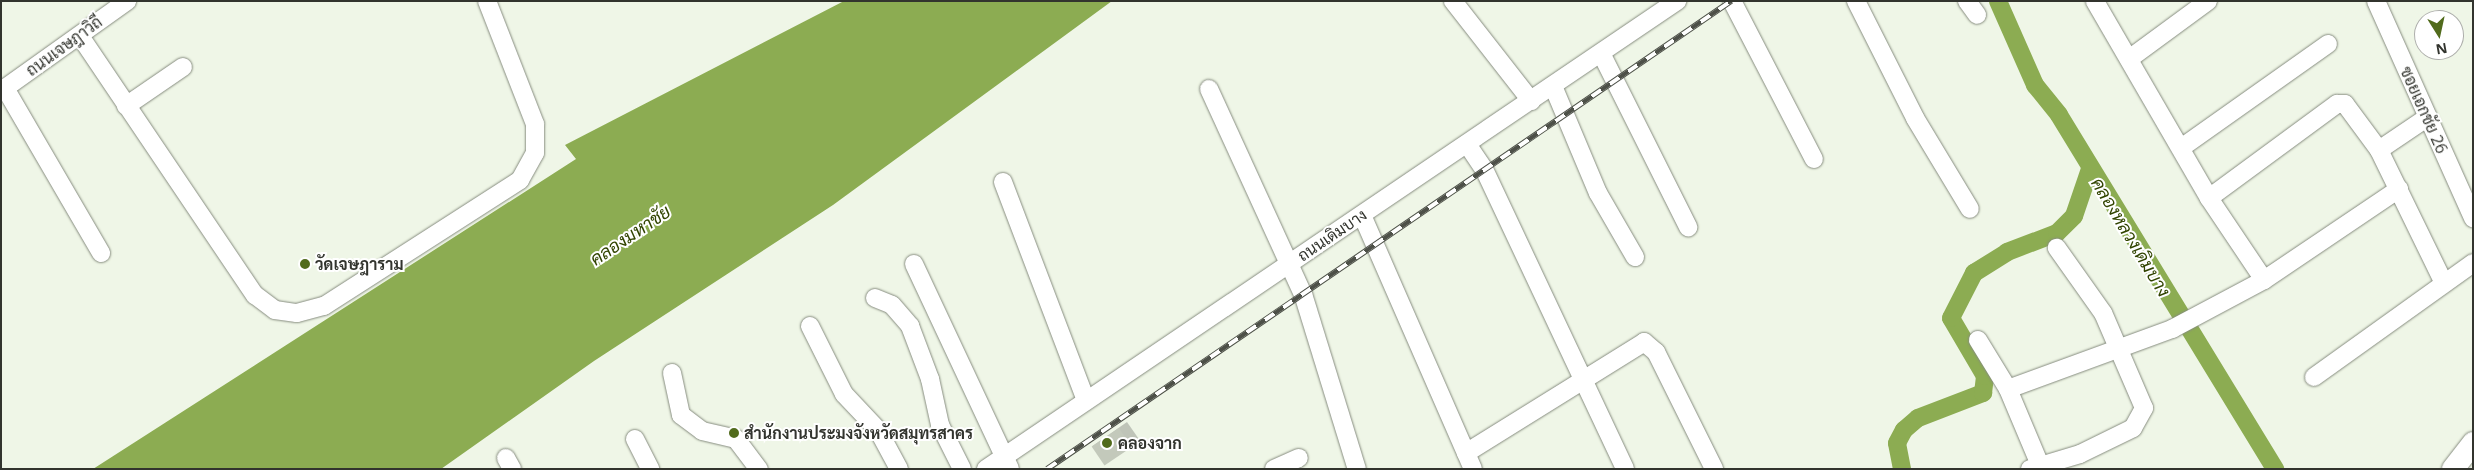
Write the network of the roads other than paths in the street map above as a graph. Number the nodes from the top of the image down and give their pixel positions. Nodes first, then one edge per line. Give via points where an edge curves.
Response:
1 (127, 1) edge
2 (487, 1) edge
3 (1453, 1) edge
4 (1677, 1) edge
5 (1732, 1) edge
6 (1856, 1) edge
7 (2208, 1) edge
8 (2376, 1) edge
9 (2098, 2) edge
10 (80, 36) junction
11 (2328, 44) dead end
12 (1601, 53) junction
13 (2129, 59) junction
14 (183, 67) dead end
15 (1553, 86) junction
16 (3, 89) edge
17 (1209, 89) dead end
18 (1531, 101) junction
19 (126, 106) junction
20 (2428, 117) junction
21 (1467, 144) junction
22 (2181, 148) junction
23 (2379, 150) junction
24 (1814, 159) dead end
25 (1002, 182) dead end
26 (2399, 189) junction
27 (2209, 198) junction
28 (1970, 209) dead end
29 (1362, 215) junction
30 (2473, 218) edge
31 (1688, 227) dead end
32 (2057, 248) dead end
33 (100, 253) dead end
34 (1635, 257) dead end
35 (2473, 263) edge
36 (914, 264) dead end
37 (1289, 264) junction
38 (2264, 280) junction
39 (2444, 283) junction
40 (875, 298) dead end
41 (810, 326) dead end
42 (1978, 340) dead end
43 (2120, 346) junction
44 (672, 373) dead end
45 (2314, 377) dead end
46 (1582, 379) junction
47 (2008, 389) junction
48 (1086, 401) junction
49 (635, 439) dead end
50 (2473, 443) edge
51 (1299, 458) dead end
52 (1469, 461) edge
53 (1007, 463) edge
54 (2035, 467) edge
55 (650, 469) edge
56 (759, 469) edge
57 (898, 469) edge
58 (962, 469) edge
59 (986, 469) edge
60 (1274, 469) edge
61 (1357, 469) edge
62 (1625, 469) edge
63 (1714, 469) edge
64 (2453, 469) edge

1 - 10 street, ถนนเจษฎาวิถี
2 - 19 street via 535,124 535,153 528,166 520,180 315,308 297,313 275,310 255,295
3 - 18 street
4 - 12 street, ถนนเดิมบาง
5 - 24 street
6 - 28 street via 1915,118
7 - 13 street
8 - 20 street, ซอยเอกชัย 26
9 - 13 street
10 - 16 street, ถนนเจษฎาวิถี
10 - 19 street
11 - 22 street
12 - 15 street, ถนนเดิมบาง
12 - 31 street
13 - 22 street
14 - 19 street
15 - 18 street, ถนนเดิมบาง
15 - 34 street via 1598,193
16 - 33 street
17 - 37 street
18 - 21 street, ถนนเดิมบาง
20 - 23 street
20 - 30 street, ซอยเอกชัย 26
21 - 29 street, ถนนเดิมบาง
21 - 46 street via 1484,169
22 - 27 street
23 - 26 street
23 - 27 street via 2345,104 2337,104
25 - 48 street
26 - 38 street
26 - 39 street
27 - 38 street
29 - 37 street, ถนนเดิมบาง
29 - 52 street
32 - 43 street
35 - 39 street
36 - 53 street
37 - 48 street, ถนนเดิมบาง
37 - 61 street
38 - 43 street via 2197,318
39 - 45 street
40 - 58 street via 892,305 910,326 930,379 940,425
41 - 57 street via 844,394 878,430
42 - 47 street
43 - 47 street
43 - 54 street via 2143,399 2139,422 2080,454
44 - 56 street via 681,415 702,431 736,439
46 - 52 street
46 - 62 street
46 - 63 street via 1634,344 1648,343
47 - 54 street
48 - 53 street, ถนนเดิมบาง
49 - 55 street
50 - 64 main road
51 - 60 street
53 - 59 street, ถนนเดิมบาง

